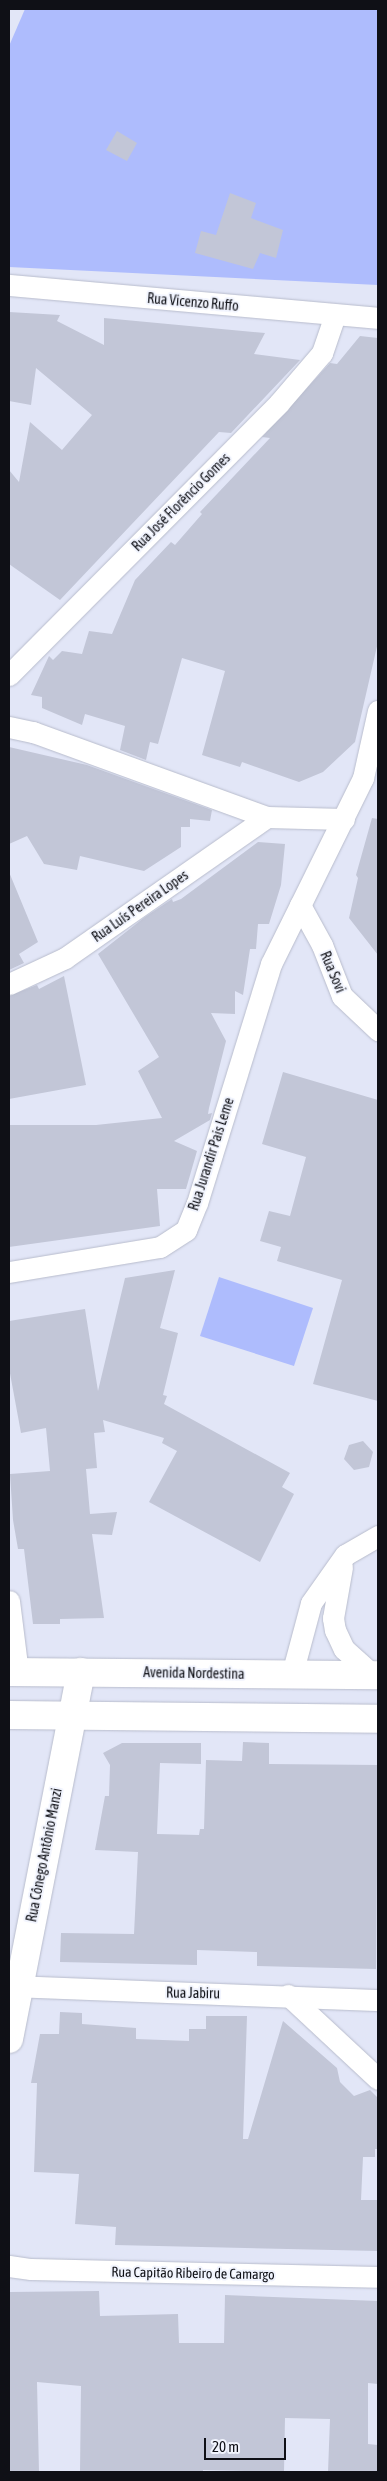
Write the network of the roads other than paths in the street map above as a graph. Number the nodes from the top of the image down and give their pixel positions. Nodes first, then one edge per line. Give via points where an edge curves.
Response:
1 (9, 286) edge
2 (335, 315) junction
3 (378, 318) edge
4 (9, 675) edge
5 (378, 711) edge
6 (9, 727) edge
7 (370, 775) edge
8 (267, 817) junction
9 (344, 818) junction
10 (300, 905) junction
11 (9, 984) edge
12 (378, 1030) edge
13 (9, 1272) edge
14 (378, 1536) edge
15 (345, 1556) junction
16 (9, 1601) edge
17 (14, 1672) edge
18 (81, 1672) junction
19 (292, 1674) junction
20 (376, 1675) edge
21 (9, 1715) edge
22 (72, 1716) junction
23 (378, 1719) edge
24 (13, 1987) edge
25 (288, 1995) junction
26 (378, 2000) edge
27 (9, 2039) edge
28 (378, 2079) edge
29 (9, 2266) edge
30 (378, 2277) edge

1 - 2 street, Rua Vicenzo Ruffo
2 - 3 street, Rua Vicenzo Ruffo
2 - 4 street, Rua José Florêncio Gomes via 322,354 279,403
5 - 7 street, Rua Jurandir Pais Leme
6 - 8 street via 33,732
7 - 9 street, Rua Jurandir Pais Leme
8 - 9 street
8 - 11 street, Rua Luís Pereira Lopes via 66,958
9 - 10 street, Rua Jurandir Pais Leme
10 - 12 street, Rua Sovi via 322,945 342,996
10 - 13 street, Rua Jurandir Pais Leme via 271,964 186,1230 160,1247
14 - 15 street
15 - 19 street via 311,1603
15 - 20 street via 337,1586 333,1618 335,1630 344,1649
16 - 17 street
17 - 18 main road, Avenida Nordestina
18 - 19 main road, Avenida Nordestina
18 - 22 main road, Rua Cônego Antônio Manzi
19 - 20 main road, Avenida Nordestina
21 - 22 main road
22 - 23 main road
22 - 24 main road, Rua Cônego Antônio Manzi
24 - 25 street, Rua Jabiru via 90,1992
24 - 27 main road, Rua Cônego Antônio Manzi
25 - 26 street, Rua Jabiru
25 - 28 street
29 - 30 street, Rua Capitão Ribeiro de Camargo

